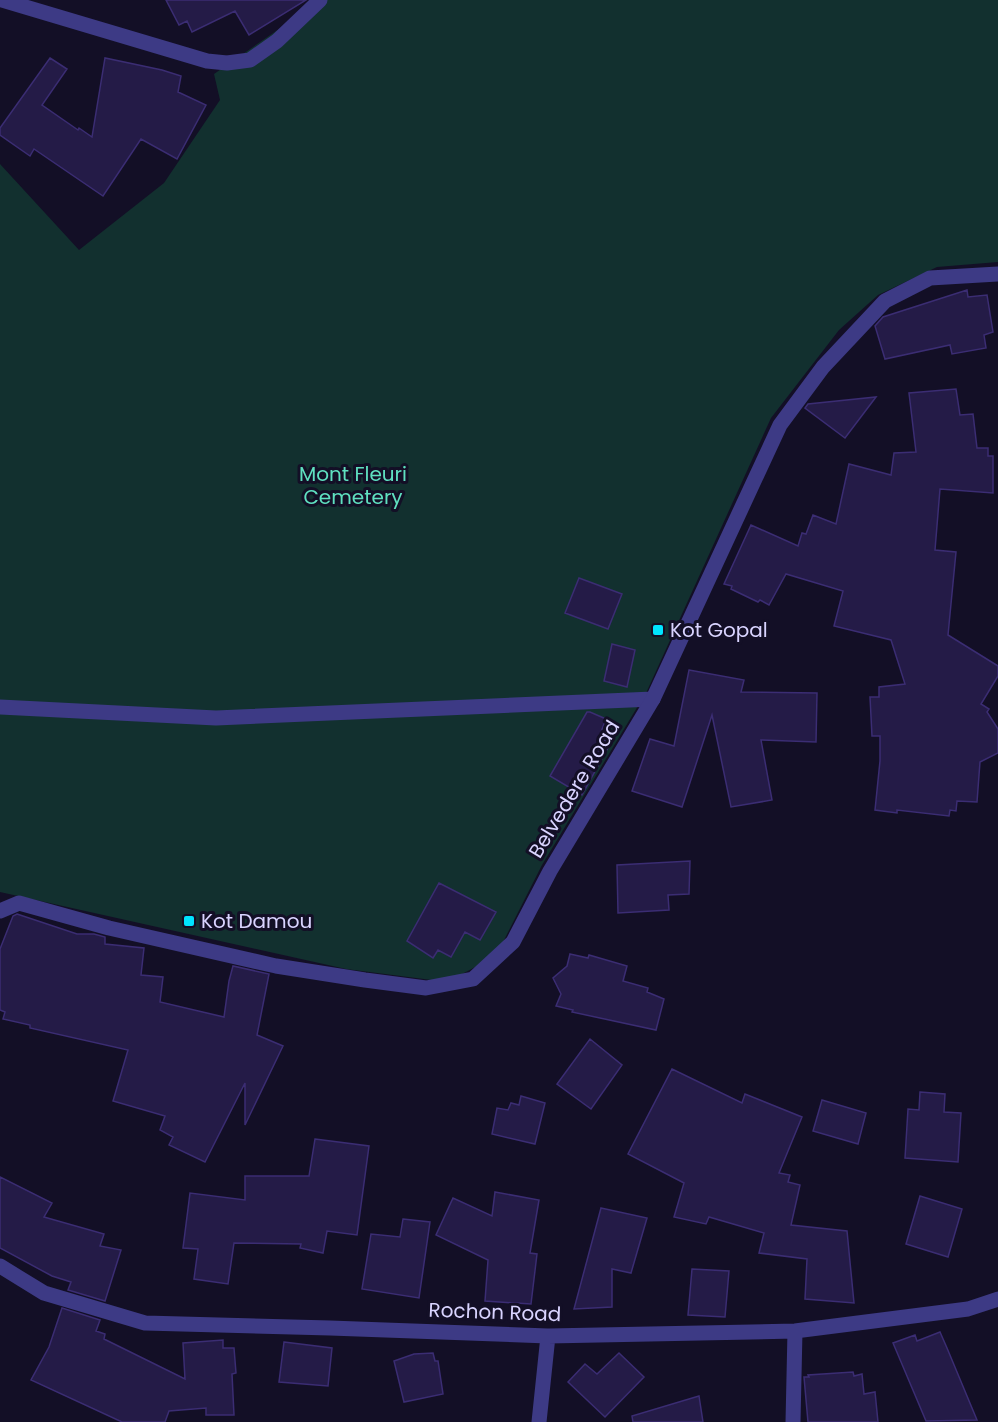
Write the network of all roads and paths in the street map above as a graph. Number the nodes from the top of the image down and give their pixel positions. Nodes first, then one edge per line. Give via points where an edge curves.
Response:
1 (2, 0) edge
2 (320, 0) edge
3 (998, 274) edge
4 (652, 699) junction
5 (0, 707) edge
6 (0, 911) edge
7 (0, 1266) edge
8 (998, 1299) edge
9 (795, 1331) junction
10 (548, 1336) junction
11 (538, 1422) edge
12 (793, 1422) edge

1 - 2 street via 207,62 226,63 250,60 277,41
3 - 4 street, Belvedere Road via 930,278 885,302 823,367 780,425
4 - 5 street via 216,718
4 - 6 street, Belvedere Road via 550,870 513,942 473,979 426,988 366,981 109,928 19,903
7 - 10 street, Rochon Road via 44,1293 145,1323
8 - 9 street, Rochon Road via 968,1309
9 - 10 street, Rochon Road
9 - 12 street
10 - 11 street

